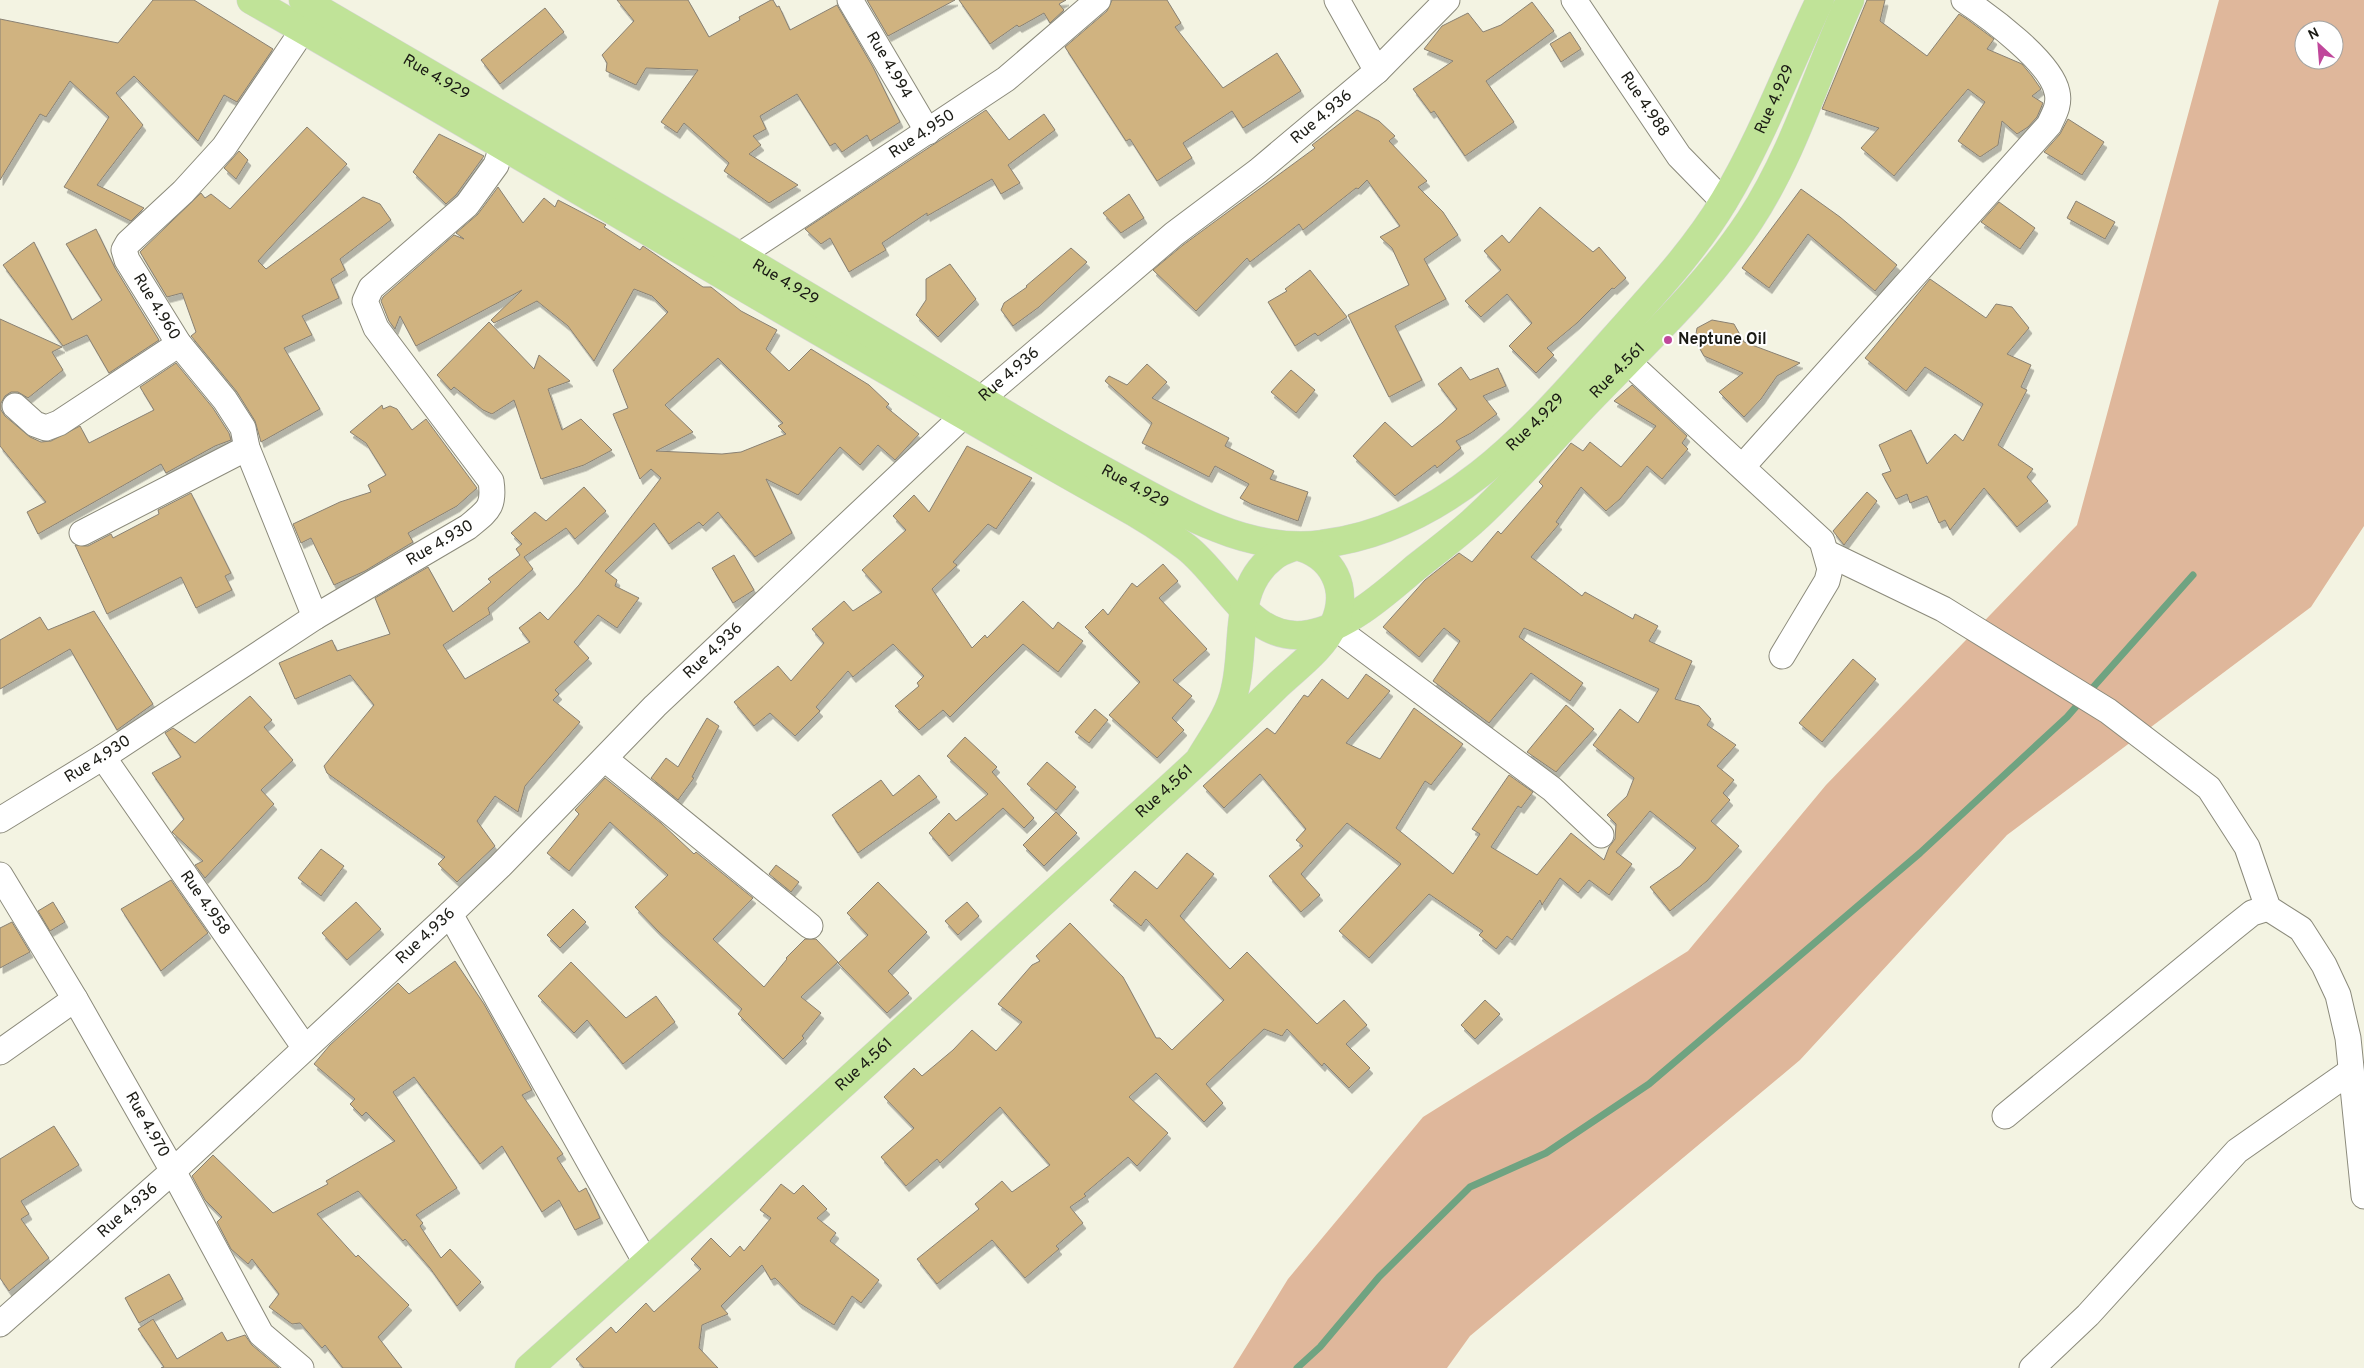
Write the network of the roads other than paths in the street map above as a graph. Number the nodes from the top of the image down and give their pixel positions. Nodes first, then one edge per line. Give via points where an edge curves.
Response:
1 (251, 0) edge
2 (303, 0) edge
3 (850, 0) edge
4 (1337, 0) edge
5 (1447, 0) edge
6 (1574, 0) edge
7 (1820, 0) edge
8 (1850, 0) edge
9 (1964, 0) edge
10 (1083, 5) edge
11 (303, 30) junction
12 (1376, 70) junction
13 (928, 132) junction
14 (502, 147) junction
15 (1724, 202) junction
16 (739, 256) junction
17 (179, 344) junction
18 (1628, 362) junction
19 (15, 406) dead end
20 (971, 408) junction
21 (246, 448) junction
22 (1743, 466) junction
23 (82, 533) dead end
24 (1296, 546) junction
25 (1827, 553) junction
26 (1244, 609) junction
27 (315, 617) junction
28 (1334, 626) junction
29 (1271, 630) joint
30 (1782, 656) dead end
31 (102, 757) junction
32 (605, 759) junction
33 (1199, 760) junction
34 (0, 820) edge
35 (1601, 835) dead end
36 (0, 875) edge
37 (2268, 908) junction
38 (450, 914) junction
39 (810, 926) dead end
40 (75, 1000) junction
41 (305, 1048) junction
42 (0, 1052) edge
43 (2351, 1071) junction
44 (2005, 1116) dead end
45 (173, 1171) junction
46 (2364, 1196) edge
47 (646, 1263) junction
48 (0, 1324) edge
49 (536, 1366) edge
50 (302, 1368) edge
51 (2032, 1368) edge

1 - 11 main road, Rue 4.929
2 - 16 main road, Rue 4.929
3 - 13 street, Rue 4.994
4 - 12 street
5 - 12 street, Rue 4.936
6 - 15 street, Rue 4.988 via 1679,156
7 - 15 main road, Rue 4.929
8 - 18 main road, Rue 4.561 via 1777,174 1749,221 1715,268
9 - 22 street via 2026,49 2050,76 2057,91 2058,106 2049,125
10 - 13 street, Rue 4.950 via 1006,78
11 - 14 main road, Rue 4.929
11 - 17 street, Rue 4.960 via 224,146 124,250
12 - 20 street, Rue 4.936 via 1258,171 1174,234
13 - 16 street, Rue 4.950
14 - 20 main road, Rue 4.929
14 - 27 street, Rue 4.930 via 496,165 467,205 371,288 365,301 376,328 491,481 493,496 489,510 468,527
15 - 24 main road, Rue 4.929 via 1692,249 1566,392 1486,470 1428,510 1400,522 1363,536
16 - 20 main road, Rue 4.929
17 - 19 street via 59,423 46,428 35,424
17 - 21 street, Rue 4.960 via 225,400 243,428
18 - 22 street
18 - 28 main road, Rue 4.561 via 1472,522 1389,590
20 - 24 main road, Rue 4.929 via 1027,428 1186,515 1237,536
20 - 26 main road, Rue 4.929 via 1191,550
20 - 32 street, Rue 4.936 via 655,706
21 - 23 street
21 - 27 street, Rue 4.960
22 - 25 street via 1822,540
24 - 26 main road via 1273,557 1259,570 1249,586
24 - 28 main road via 1317,554 1338,582 1342,598
25 - 30 street via 1830,569 1827,581
25 - 37 street via 1951,614 2108,711 2209,788 2247,847
26 - 29 main road, Rue 4.929
26 - 33 main road, Rue 4.561 via 1235,691
27 - 31 street, Rue 4.930
28 - 29 main road, Rue 4.561 via 1310,634 1294,635
28 - 33 main road, Rue 4.561 via 1316,648
28 - 35 street via 1552,789
31 - 34 street, Rue 4.930
31 - 41 street, Rue 4.958
32 - 38 street, Rue 4.936
32 - 39 street
33 - 47 main road, Rue 4.561
36 - 40 street, Rue 4.970
37 - 43 street via 2301,929 2324,965 2338,995 2348,1038
37 - 44 street via 2252,913 2232,928
38 - 41 street, Rue 4.936
38 - 47 street
40 - 42 street
40 - 45 street, Rue 4.970
41 - 45 street, Rue 4.936
43 - 46 street
43 - 51 street via 2237,1151 2088,1315
45 - 48 street, Rue 4.936
45 - 50 street, Rue 4.970 via 261,1334
47 - 49 main road, Rue 4.561

